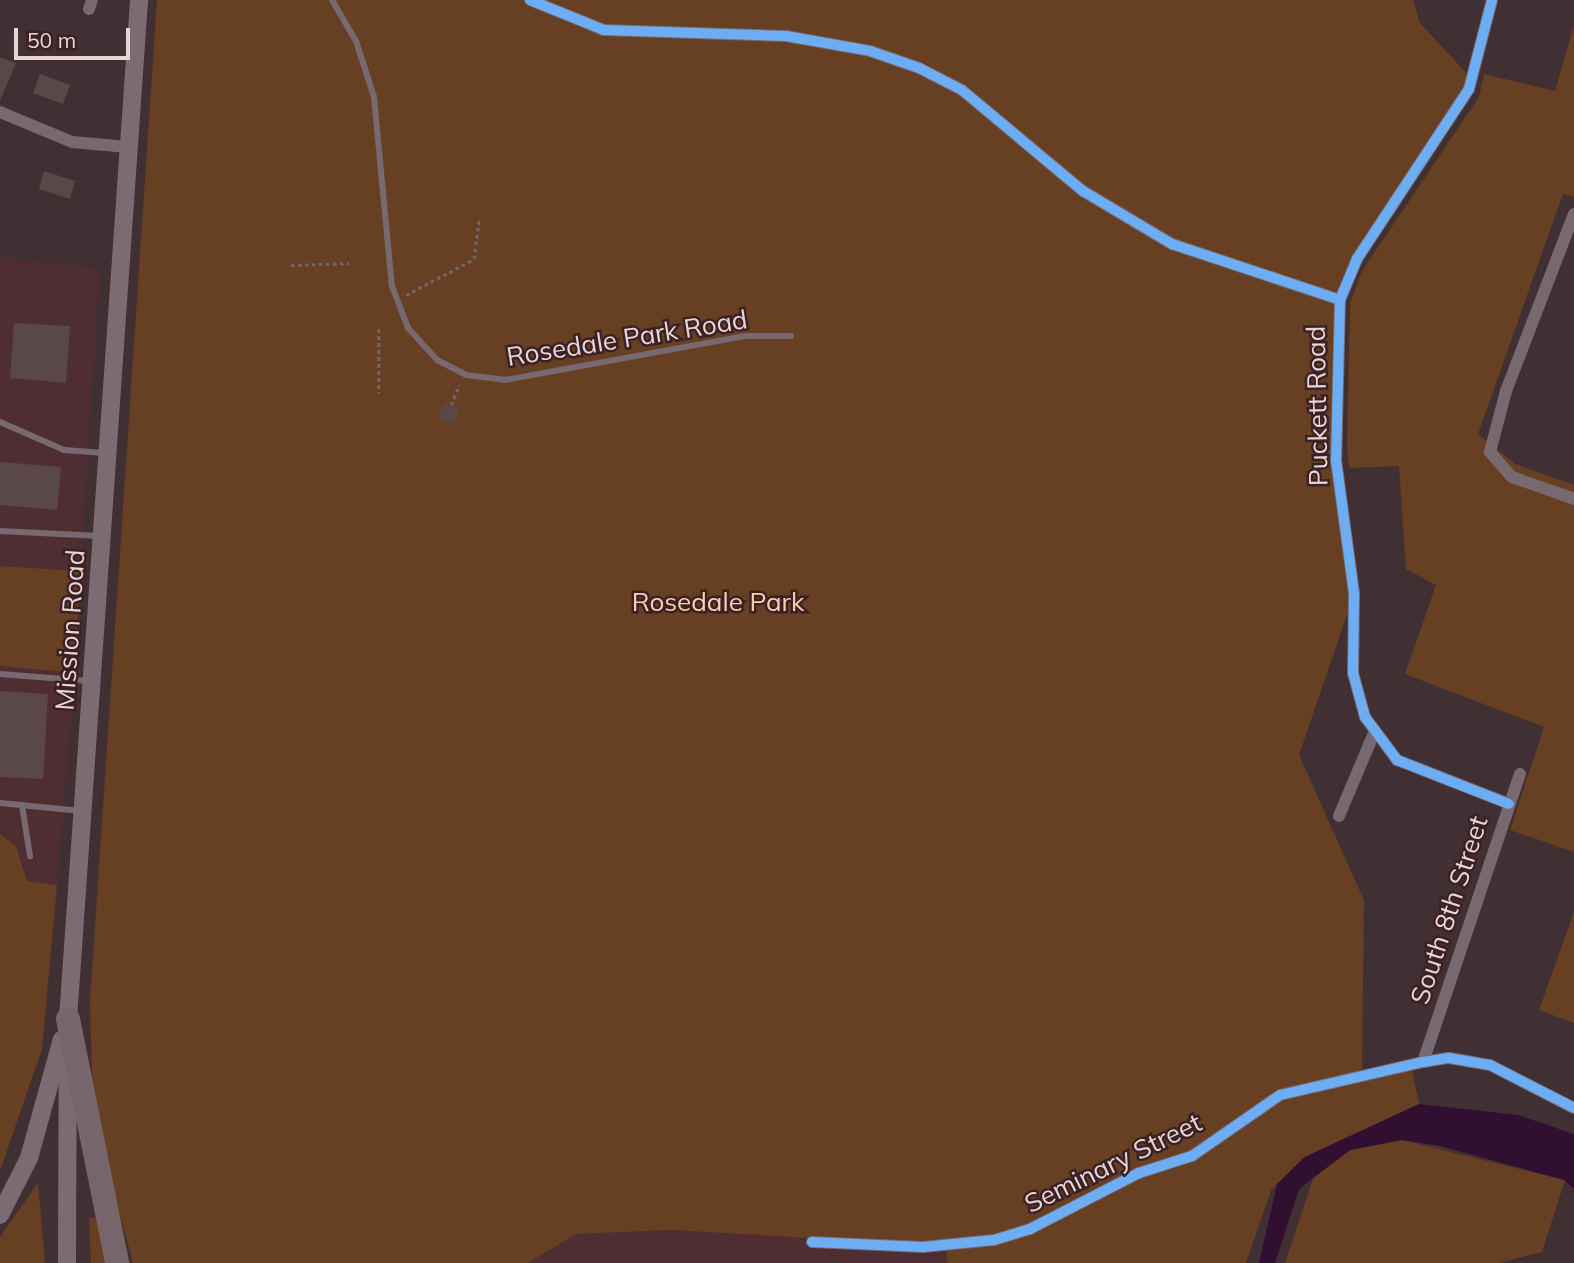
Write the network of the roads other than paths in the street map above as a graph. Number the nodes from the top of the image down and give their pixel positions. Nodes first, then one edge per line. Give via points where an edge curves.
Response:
1 (139, 0) edge
2 (331, 0) edge
3 (530, 0) edge
4 (1492, 0) edge
5 (0, 112) edge
6 (128, 147) junction
7 (1574, 214) edge
8 (1340, 300) junction
9 (791, 336) dead end
10 (0, 422) edge
11 (108, 453) junction
12 (1574, 499) edge
13 (0, 531) edge
14 (102, 536) junction
15 (0, 674) edge
16 (93, 682) junction
17 (1374, 733) junction
18 (1520, 774) dead end
19 (0, 803) edge
20 (1508, 804) junction
21 (22, 806) junction
22 (84, 811) junction
23 (1339, 816) dead end
24 (30, 856) dead end
25 (68, 1018) junction
26 (1423, 1062) junction
27 (1574, 1108) edge
28 (0, 1215) edge
29 (812, 1242) dead end
30 (67, 1263) edge
31 (117, 1263) edge

1 - 6 main road, Mission Road
2 - 9 lane, Rosedale Park Road via 356,41 374,97 397,299 422,344 464,374 505,380 744,336
3 - 8 street via 604,30 786,36 870,51 919,68 962,90 1083,191 1172,244
4 - 8 street, Puckett Road via 1469,89 1357,259
5 - 6 street via 72,142
6 - 11 main road, Mission Road
7 - 12 street via 1506,391 1490,452 1512,477
8 - 17 street, Puckett Road via 1336,460 1354,594 1353,673
10 - 11 lane via 64,450
11 - 14 main road, Mission Road
13 - 14 lane
14 - 16 main road, Mission Road
15 - 16 lane
16 - 22 main road, Mission Road
17 - 20 street, Puckett Road via 1397,760
17 - 23 street
18 - 20 street, South 8th Street
19 - 21 lane
20 - 26 street, South 8th Street
21 - 22 lane
21 - 24 lane
22 - 25 main road, Mission Road
25 - 28 main road via 29,1158
25 - 30 main road, Mission Road
25 - 31 highway
26 - 27 street, Seminary Street via 1449,1058 1490,1065
26 - 29 street, Seminary Street via 1280,1095 1192,1156 1139,1173 1030,1229 994,1240 923,1247

